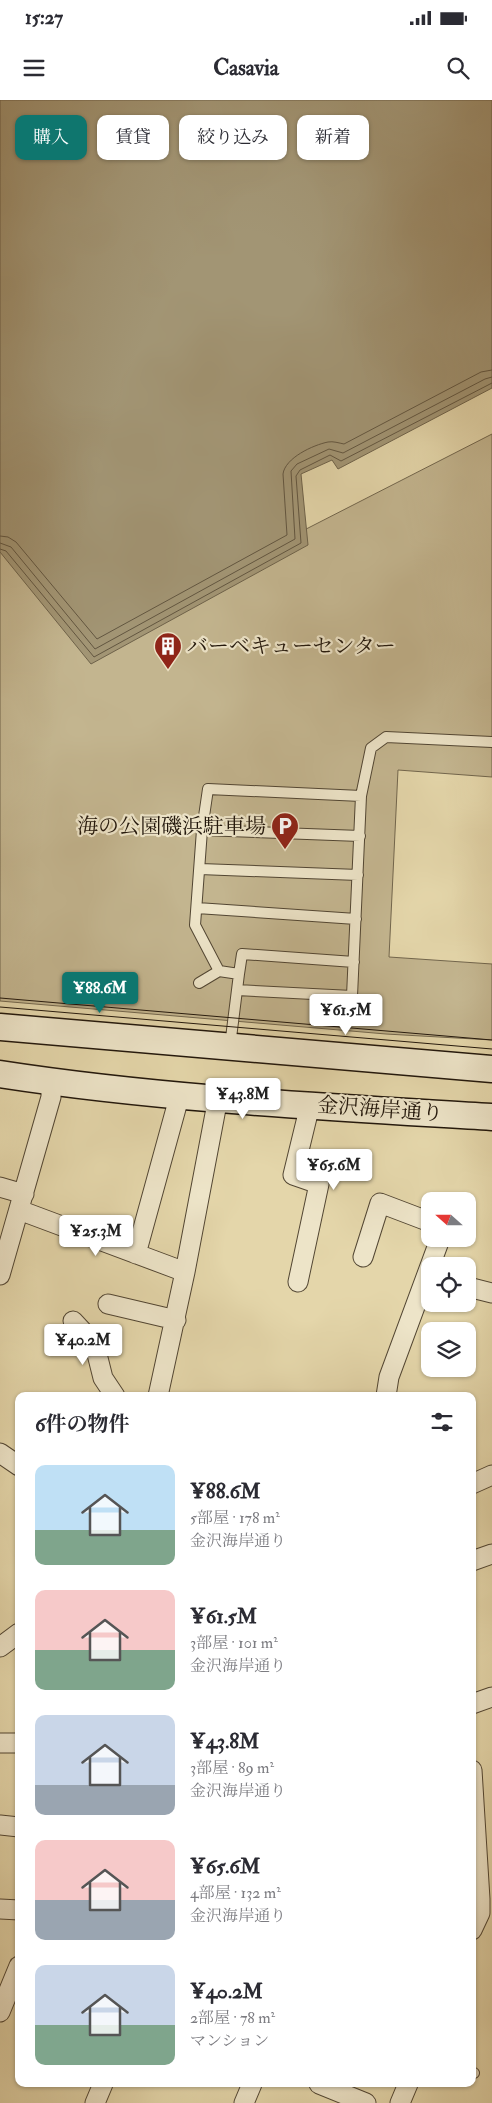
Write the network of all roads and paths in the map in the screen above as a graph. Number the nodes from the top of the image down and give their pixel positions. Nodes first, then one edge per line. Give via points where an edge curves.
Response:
1 (492, 742) edge
2 (361, 796) junction
3 (202, 830) junction
4 (360, 836) junction
5 (200, 869) junction
6 (358, 875) junction
7 (197, 908) junction
8 (356, 919) junction
9 (354, 962) junction
10 (219, 971) junction
11 (239, 974) junction
12 (199, 983) dead end
13 (237, 990) junction
14 (0, 1027) edge
15 (230, 1046) junction
16 (492, 1069) edge
17 (0, 1074) edge
18 (51, 1082) junction
19 (180, 1094) junction
20 (218, 1098) junction
21 (310, 1104) junction
22 (492, 1117) edge
23 (0, 1187) edge
24 (21, 1202) junction
25 (421, 1219) edge
26 (136, 1254) junction
27 (363, 1258) dead end
28 (186, 1272) junction
29 (0, 1275) edge
30 (298, 1282) dead end
31 (476, 1289) edge
32 (492, 1293) edge
33 (421, 1295) edge
34 (108, 1304) dead end
35 (176, 1320) junction
36 (72, 1321) dead end
37 (112, 1392) edge
38 (159, 1392) edge
39 (387, 1392) edge
40 (0, 1453) edge
41 (15, 1463) edge
42 (492, 1475) edge
43 (476, 1482) edge
44 (492, 1554) edge
45 (476, 1560) edge
46 (15, 1636) edge
47 (0, 1647) edge
48 (492, 1697) edge
49 (476, 1703) edge
50 (0, 1743) edge
51 (15, 1743) edge
52 (0, 1824) edge
53 (15, 1826) edge
54 (476, 1850) edge
55 (482, 1898) edge
56 (0, 1909) edge
57 (15, 1910) edge
58 (476, 1922) edge
59 (15, 1976) edge
60 (0, 2012) edge
61 (102, 2087) edge
62 (251, 2087) edge
63 (326, 2087) edge
64 (407, 2087) edge
65 (95, 2103) edge
66 (244, 2103) edge
67 (366, 2103) edge
68 (400, 2103) edge

1 - 2 lane via 386,737 371,748
2 - 3 lane via 208,789
2 - 4 lane
3 - 4 lane
3 - 5 lane
4 - 6 lane
5 - 6 lane
5 - 7 lane
6 - 8 lane
7 - 8 lane
7 - 10 lane via 195,925
8 - 9 lane
9 - 11 lane via 242,954
9 - 13 lane via 352,996
10 - 11 lane
10 - 12 lane
11 - 13 lane
13 - 15 lane
14 - 15 street
15 - 16 street
17 - 18 street, 金沢海岸通り
18 - 19 street, 金沢海岸通り
18 - 24 street via 51,1098
19 - 20 street, 金沢海岸通り
19 - 26 street
20 - 21 street, 金沢海岸通り
20 - 28 street
21 - 22 street, 金沢海岸通り
21 - 30 street via 293,1175 319,1184
23 - 24 street
24 - 26 street
24 - 29 street
25 - 27 street via 380,1204
26 - 28 street
28 - 35 street
31 - 32 street
33 - 39 street via 389,1377
34 - 35 street
35 - 38 street
36 - 37 street via 86,1335 97,1354 103,1378
40 - 41 street
42 - 43 street
44 - 45 street
46 - 47 street
48 - 49 street
50 - 51 street
52 - 53 street
54 - 55 street
55 - 58 street
56 - 57 street
59 - 60 street
61 - 65 street
62 - 66 street
63 - 67 street
64 - 68 street

